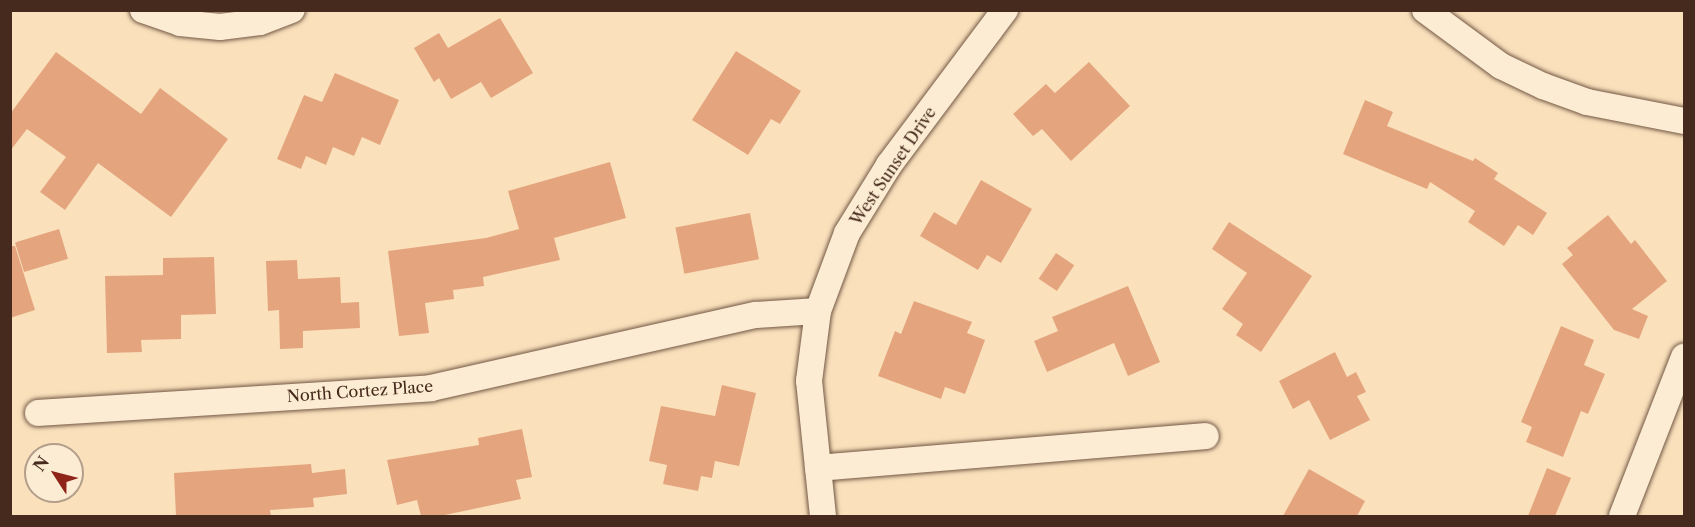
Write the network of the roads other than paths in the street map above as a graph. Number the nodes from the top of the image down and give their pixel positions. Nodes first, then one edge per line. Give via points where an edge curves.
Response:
1 (143, 10) edge
2 (292, 10) edge
3 (1005, 10) edge
4 (1425, 10) edge
5 (1684, 121) edge
6 (818, 311) junction
7 (1684, 357) edge
8 (38, 413) dead end
9 (1206, 436) dead end
10 (818, 468) junction
11 (823, 516) edge
12 (1622, 516) edge

1 - 2 street via 180,23 220,27 260,22
3 - 6 street, West Sunset Drive via 890,165 853,224
4 - 5 street via 1501,66 1543,86 1587,102
6 - 8 street, North Cortez Place via 756,315 431,387
6 - 10 street, West Sunset Drive via 809,381
7 - 12 street
9 - 10 street
10 - 11 street, West Sunset Drive

